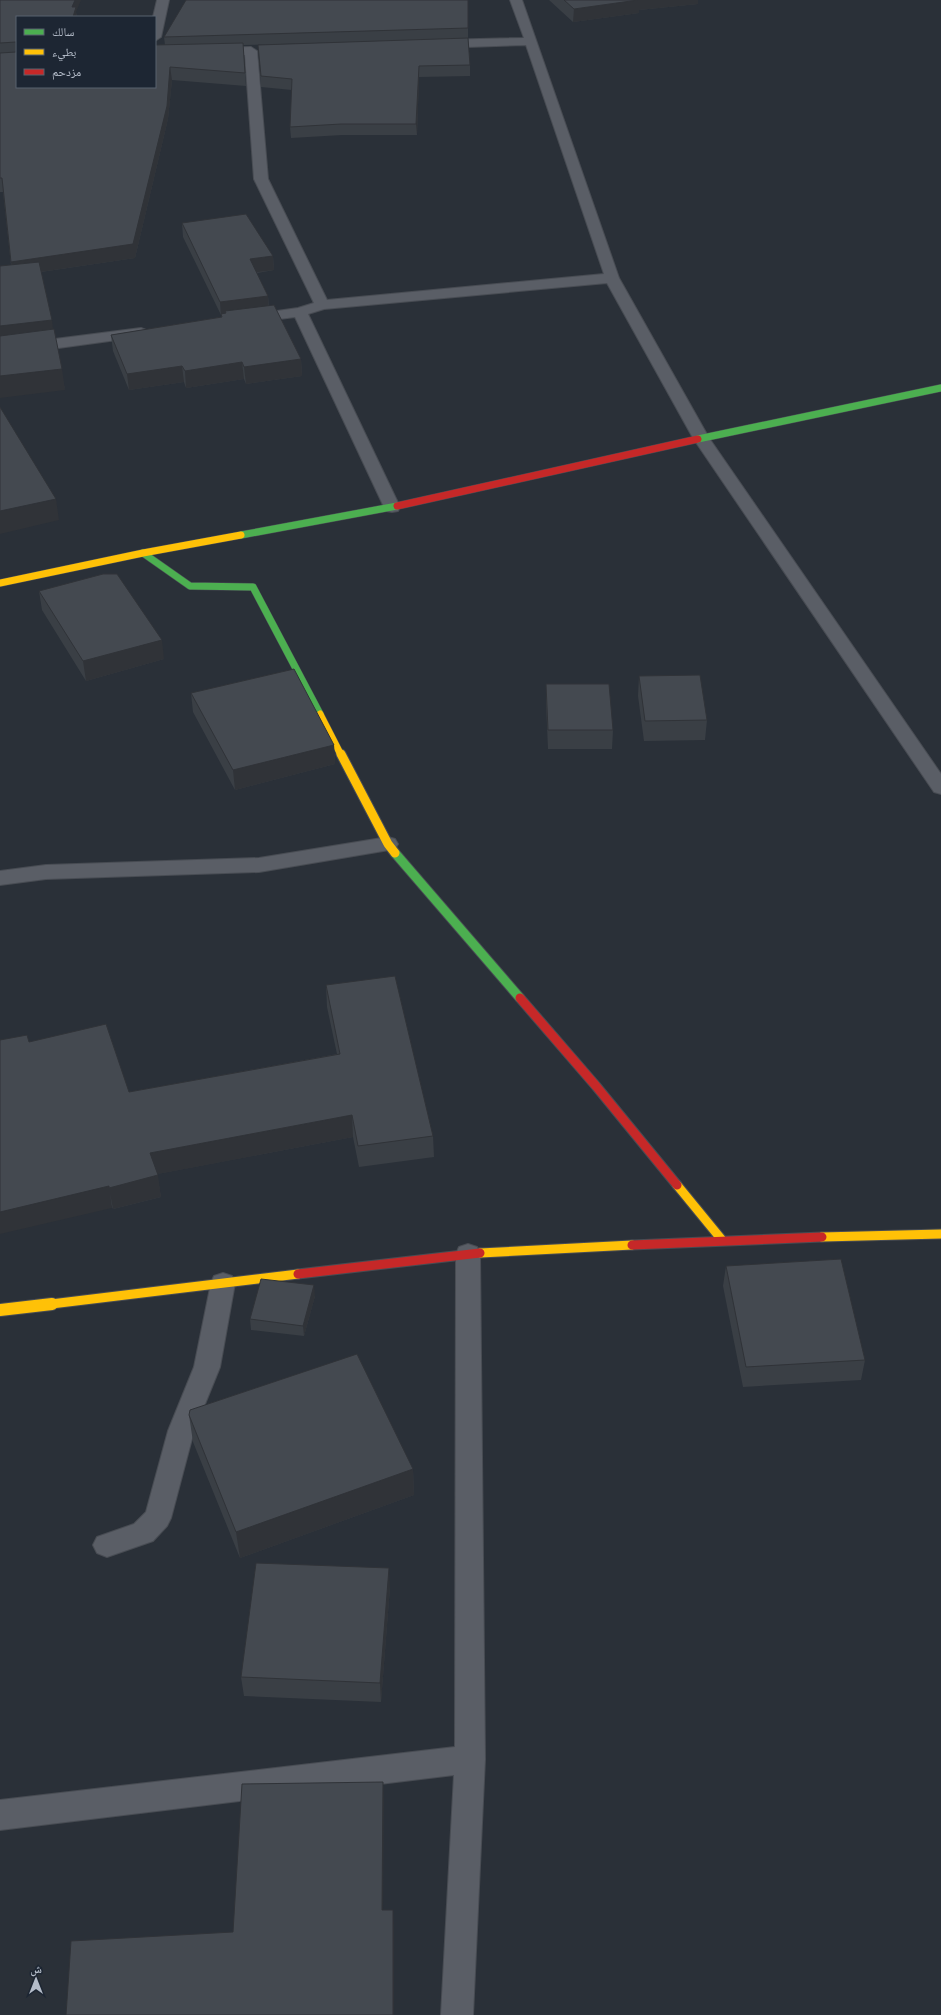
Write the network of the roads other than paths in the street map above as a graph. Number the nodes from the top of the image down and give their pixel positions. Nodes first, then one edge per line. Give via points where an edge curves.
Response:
1 (163, 0) edge
2 (516, 0) edge
3 (156, 32) edge
4 (531, 40) junction
5 (422, 45) edge
6 (251, 51) junction
7 (267, 51) edge
8 (156, 53) edge
9 (612, 278) junction
10 (322, 305) junction
11 (300, 312) junction
12 (237, 320) edge
13 (158, 331) edge
14 (0, 351) edge
15 (941, 388) edge
16 (701, 438) junction
17 (392, 507) junction
18 (143, 553) junction
19 (0, 583) edge
20 (941, 788) edge
21 (388, 844) junction
22 (0, 878) edge
23 (941, 1234) edge
24 (722, 1240) junction
25 (468, 1254) junction
26 (223, 1283) junction
27 (0, 1310) edge
28 (106, 1545) dead end
29 (470, 1759) junction
30 (0, 1815) edge
31 (457, 2015) edge

1 - 3 street
2 - 4 street
4 - 5 street
4 - 9 street
6 - 7 street
6 - 8 street
6 - 10 street via 261,178
9 - 10 street
9 - 16 street
10 - 11 street
11 - 12 street
11 - 17 street
13 - 14 street
15 - 16 street
16 - 17 street
16 - 20 street
17 - 18 street
18 - 19 street
18 - 21 street via 190,586 253,587
21 - 22 street via 259,865 46,872
21 - 24 street via 596,1086
23 - 24 street
24 - 25 street
25 - 26 street
25 - 29 street
26 - 27 street
26 - 28 street via 207,1367 181,1431 157,1518 143,1533
29 - 30 street
29 - 31 street

